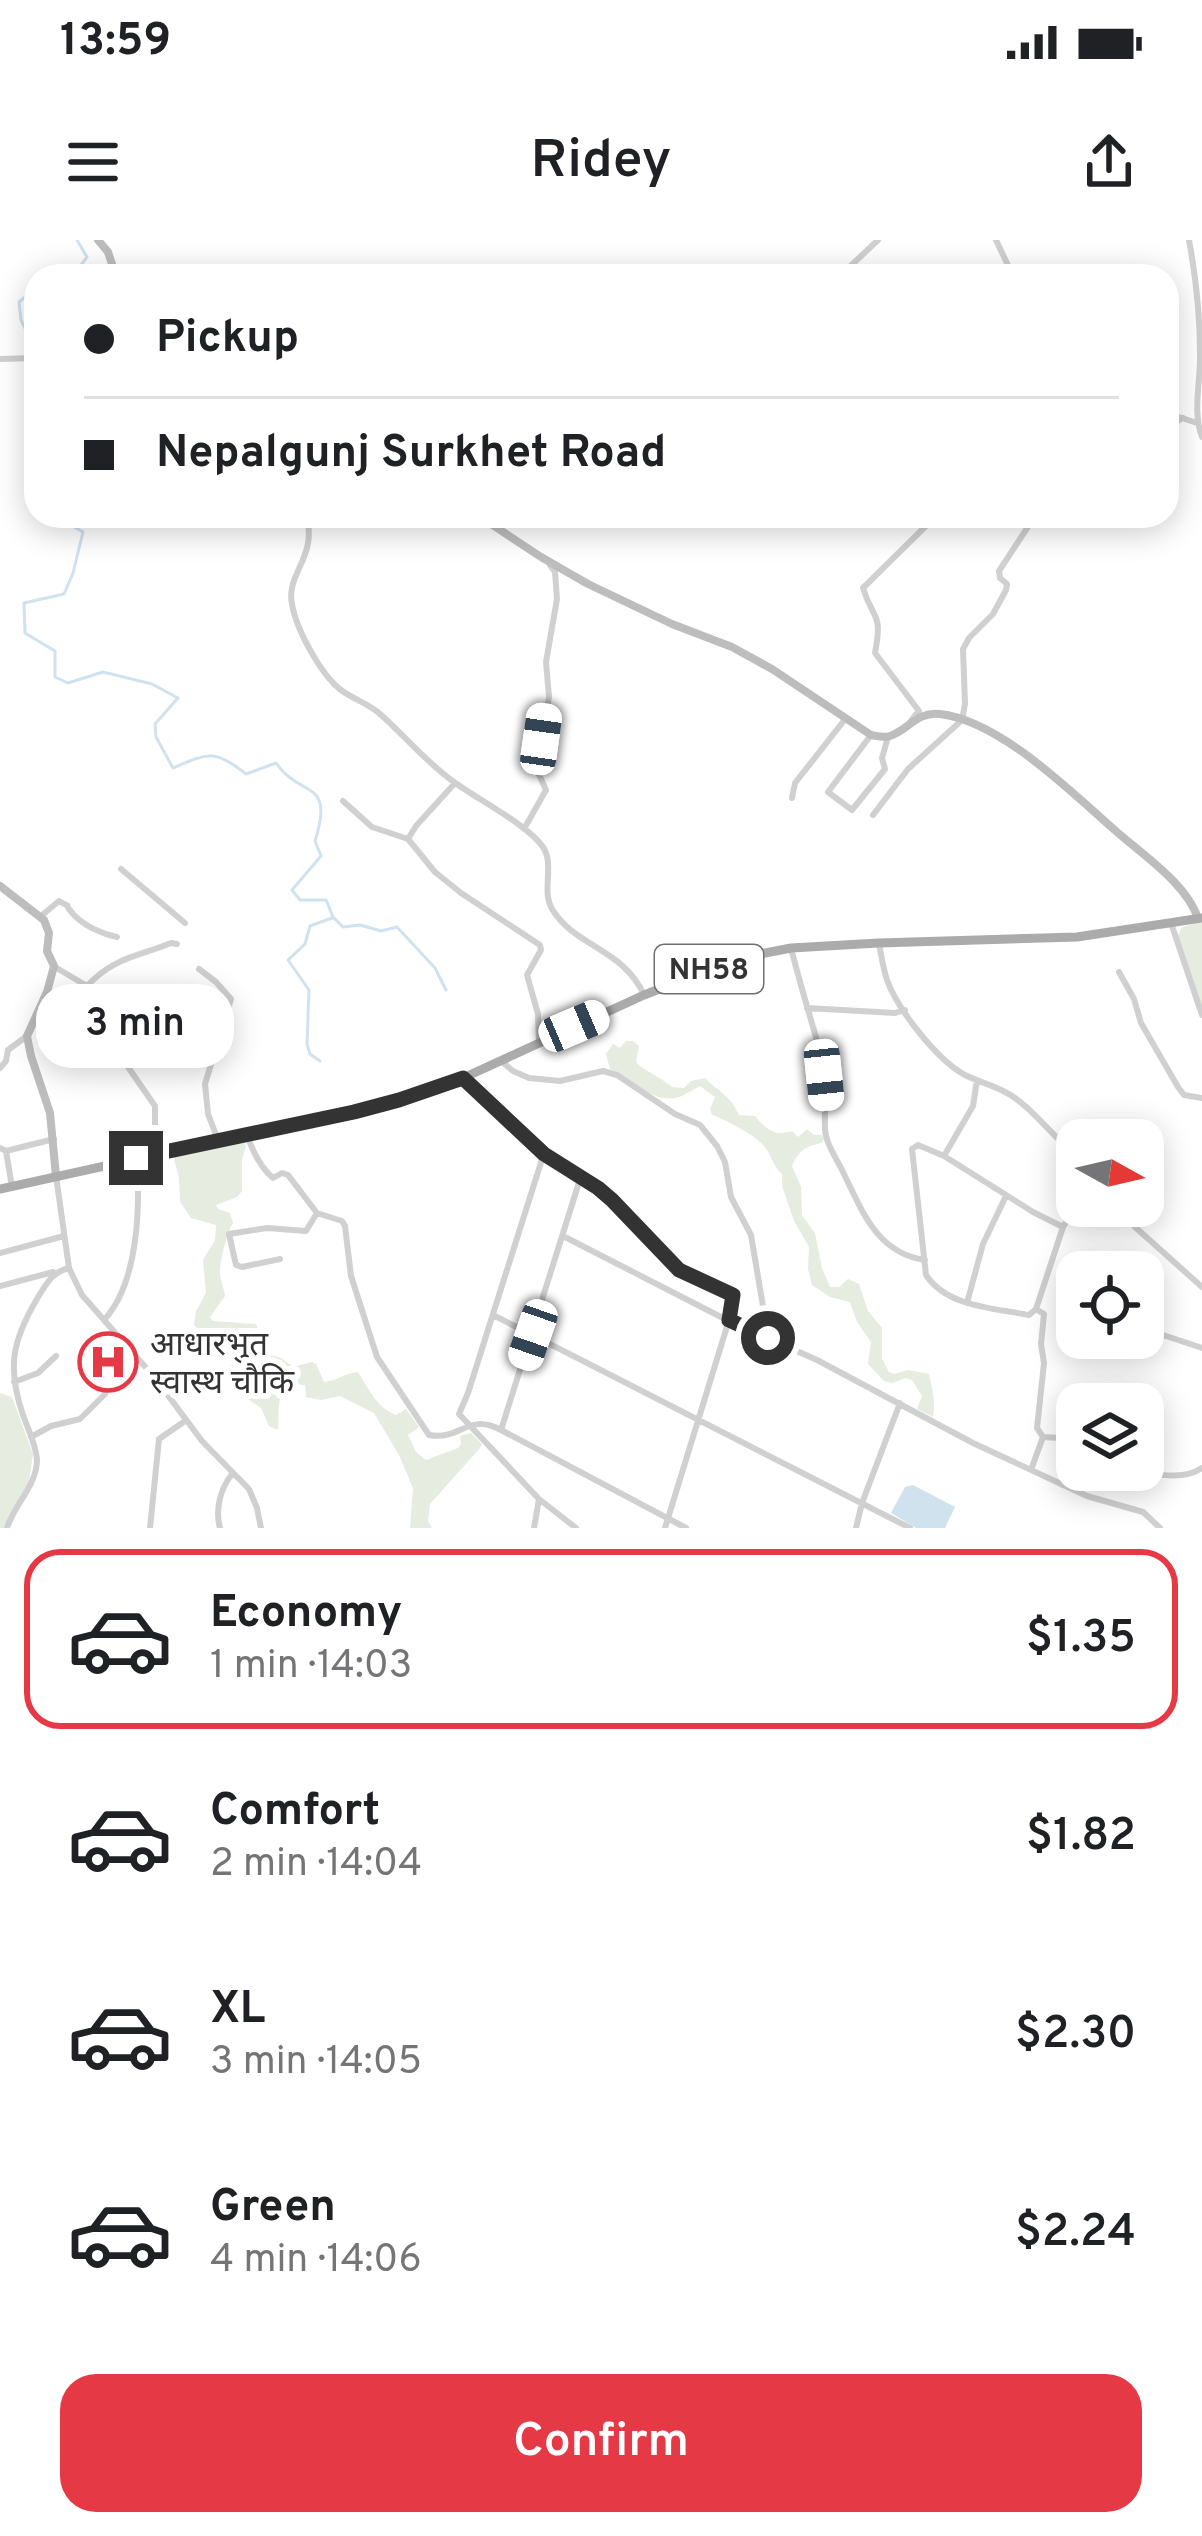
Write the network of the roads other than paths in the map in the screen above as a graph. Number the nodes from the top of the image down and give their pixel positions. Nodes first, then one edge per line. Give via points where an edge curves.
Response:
1 (878, 240) edge
2 (1190, 240) edge
3 (853, 264) edge
4 (1179, 417) edge
5 (1184, 418) junction
6 (1179, 421) edge
7 (1200, 430) edge
8 (308, 528) edge
9 (498, 528) edge
10 (924, 528) edge
11 (1027, 528) edge
12 (549, 561) junction
13 (846, 718) junction
14 (962, 720) junction
15 (909, 722) junction
16 (871, 735) junction
17 (888, 736) junction
18 (455, 783) junction
19 (792, 798) dead end
20 (343, 801) dead end
21 (873, 815) dead end
22 (524, 829) junction
23 (409, 839) junction
24 (121, 869) dead end
25 (0, 886) edge
26 (40, 917) junction
27 (1200, 919) edge
28 (185, 923) dead end
29 (1171, 923) junction
30 (117, 937) dead end
31 (879, 943) junction
32 (177, 944) dead end
33 (791, 948) junction
34 (54, 966) junction
35 (199, 969) dead end
36 (1119, 973) dead end
37 (87, 986) junction
38 (644, 995) junction
39 (155, 1001) dead end
40 (807, 1008) junction
41 (905, 1010) junction
42 (1202, 1015) edge
43 (118, 1021) junction
44 (222, 1029) junction
45 (27, 1036) junction
46 (539, 1041) junction
47 (218, 1048) junction
48 (501, 1060) junction
49 (0, 1068) edge
50 (463, 1078) junction
51 (977, 1080) junction
52 (1202, 1098) edge
53 (244, 1134) junction
54 (54, 1139) junction
55 (220, 1139) junction
56 (1056, 1139) edge
57 (3, 1149) edge
58 (155, 1154) junction
59 (544, 1154) junction
60 (944, 1156) junction
61 (136, 1158) junction
62 (56, 1176) junction
63 (581, 1177) junction
64 (6, 1188) edge
65 (1006, 1196) junction
66 (317, 1213) junction
67 (1056, 1223) edge
68 (1063, 1227) edge
69 (1136, 1227) edge
70 (64, 1236) junction
71 (563, 1236) junction
72 (0, 1253) edge
73 (280, 1259) dead end
74 (926, 1260) junction
75 (70, 1268) junction
76 (57, 1271) junction
77 (0, 1286) edge
78 (1202, 1287) edge
79 (967, 1303) junction
80 (1036, 1309) junction
81 (493, 1316) junction
82 (104, 1320) junction
83 (729, 1320) junction
84 (533, 1335) junction
85 (768, 1338) junction
86 (1164, 1338) edge
87 (1202, 1348) edge
88 (56, 1356) dead end
89 (14, 1386) junction
90 (0, 1389) edge
91 (104, 1394) dead end
92 (900, 1403) junction
93 (698, 1419) junction
94 (186, 1420) junction
95 (467, 1425) junction
96 (501, 1430) junction
97 (31, 1437) junction
98 (1043, 1437) junction
99 (1056, 1438) edge
100 (1031, 1468) junction
101 (1202, 1468) edge
102 (232, 1474) junction
103 (1164, 1474) edge
104 (539, 1499) junction
105 (862, 1503) junction
106 (666, 1523) edge
107 (7, 1528) edge
108 (150, 1528) edge
109 (220, 1528) edge
110 (260, 1528) edge
111 (534, 1528) edge
112 (576, 1528) edge
113 (686, 1528) edge
114 (856, 1528) edge
115 (910, 1528) edge
116 (1160, 1528) edge

1 - 3 street
2 - 7 street
4 - 5 street
5 - 6 street
5 - 7 street
8 - 18 street via 290,598 321,666
9 - 12 street
10 - 15 street via 863,588 879,620 875,653 919,710
11 - 14 street via 999,571 1006,590 963,649
12 - 13 street via 731,647
12 - 22 street via 557,599 536,768 546,790
13 - 16 street
13 - 19 street
14 - 15 street via 928,714
14 - 21 street
14 - 27 street via 1054,776 1194,902
15 - 17 street
16 - 17 street
16 - 17 street via 828,793 852,810 884,769
18 - 22 street
18 - 23 street
20 - 23 street via 372,827
22 - 38 street via 543,847 552,908 628,969
23 - 46 street via 435,872 540,946 527,975
24 - 28 street
25 - 26 street
26 - 30 street via 59,901
26 - 34 street
27 - 29 main road, NH58
29 - 31 main road, NH58 via 1077,937
29 - 42 street
31 - 33 main road, NH58
31 - 41 street
32 - 37 street via 122,959
33 - 38 main road, NH58 via 739,958
33 - 40 street
34 - 37 street
34 - 45 street
35 - 44 street via 231,999
36 - 52 street via 1178,1087
37 - 43 street
38 - 46 main road, NH58
39 - 44 street
40 - 41 street
40 - 74 street via 834,1155 873,1230 906,1257
41 - 51 street via 944,1061
43 - 47 street
43 - 58 street via 119,1054 155,1106
44 - 47 street
45 - 49 street
45 - 54 street
46 - 48 main road, NH58
47 - 55 street via 204,1097
48 - 50 main road, NH58
48 - 85 street via 529,1078 617,1075 700,1126 725,1162 731,1197 751,1235
50 - 53 main road, NH58
50 - 59 street
51 - 56 street via 1019,1100
51 - 60 street via 973,1106
53 - 55 main road, NH58
53 - 66 street via 268,1173 287,1175
54 - 57 street
54 - 62 street
55 - 58 main road, NH58
57 - 64 street
58 - 61 main road, NH58
59 - 63 street
59 - 81 street
60 - 65 street
60 - 74 street via 912,1149
61 - 62 main road, NH58
61 - 82 street via 133,1251
62 - 64 main road, NH58
62 - 70 street
63 - 71 street
63 - 83 street via 679,1270 733,1295
65 - 67 street
65 - 79 street
66 - 73 street via 305,1231 229,1234 236,1265
66 - 95 street via 345,1226 376,1357 411,1410 436,1437
68 - 80 street
69 - 78 street
70 - 72 street
70 - 75 street
71 - 83 street
71 - 84 street
74 - 79 street via 929,1281
75 - 76 street
75 - 82 street
76 - 77 street
76 - 89 street via 16,1339
79 - 80 street via 1029,1316
80 - 98 street via 1045,1319 1036,1427
81 - 84 street
81 - 95 street via 459,1411
82 - 94 street
83 - 85 street
83 - 93 street
84 - 93 street
84 - 96 street
85 - 92 street
86 - 87 street
88 - 89 street
89 - 90 street
89 - 97 street
91 - 97 street via 80,1419
92 - 100 street
92 - 105 street
93 - 105 street
93 - 106 street
94 - 102 street
94 - 108 street via 159,1438
95 - 96 street
95 - 104 street
96 - 106 street
97 - 107 street via 35,1475
98 - 99 street
98 - 100 street
100 - 116 street via 1143,1512
101 - 103 street
102 - 109 street via 216,1513
102 - 110 street via 249,1489
104 - 111 street
104 - 112 street
105 - 114 street
105 - 115 street
106 - 113 street

